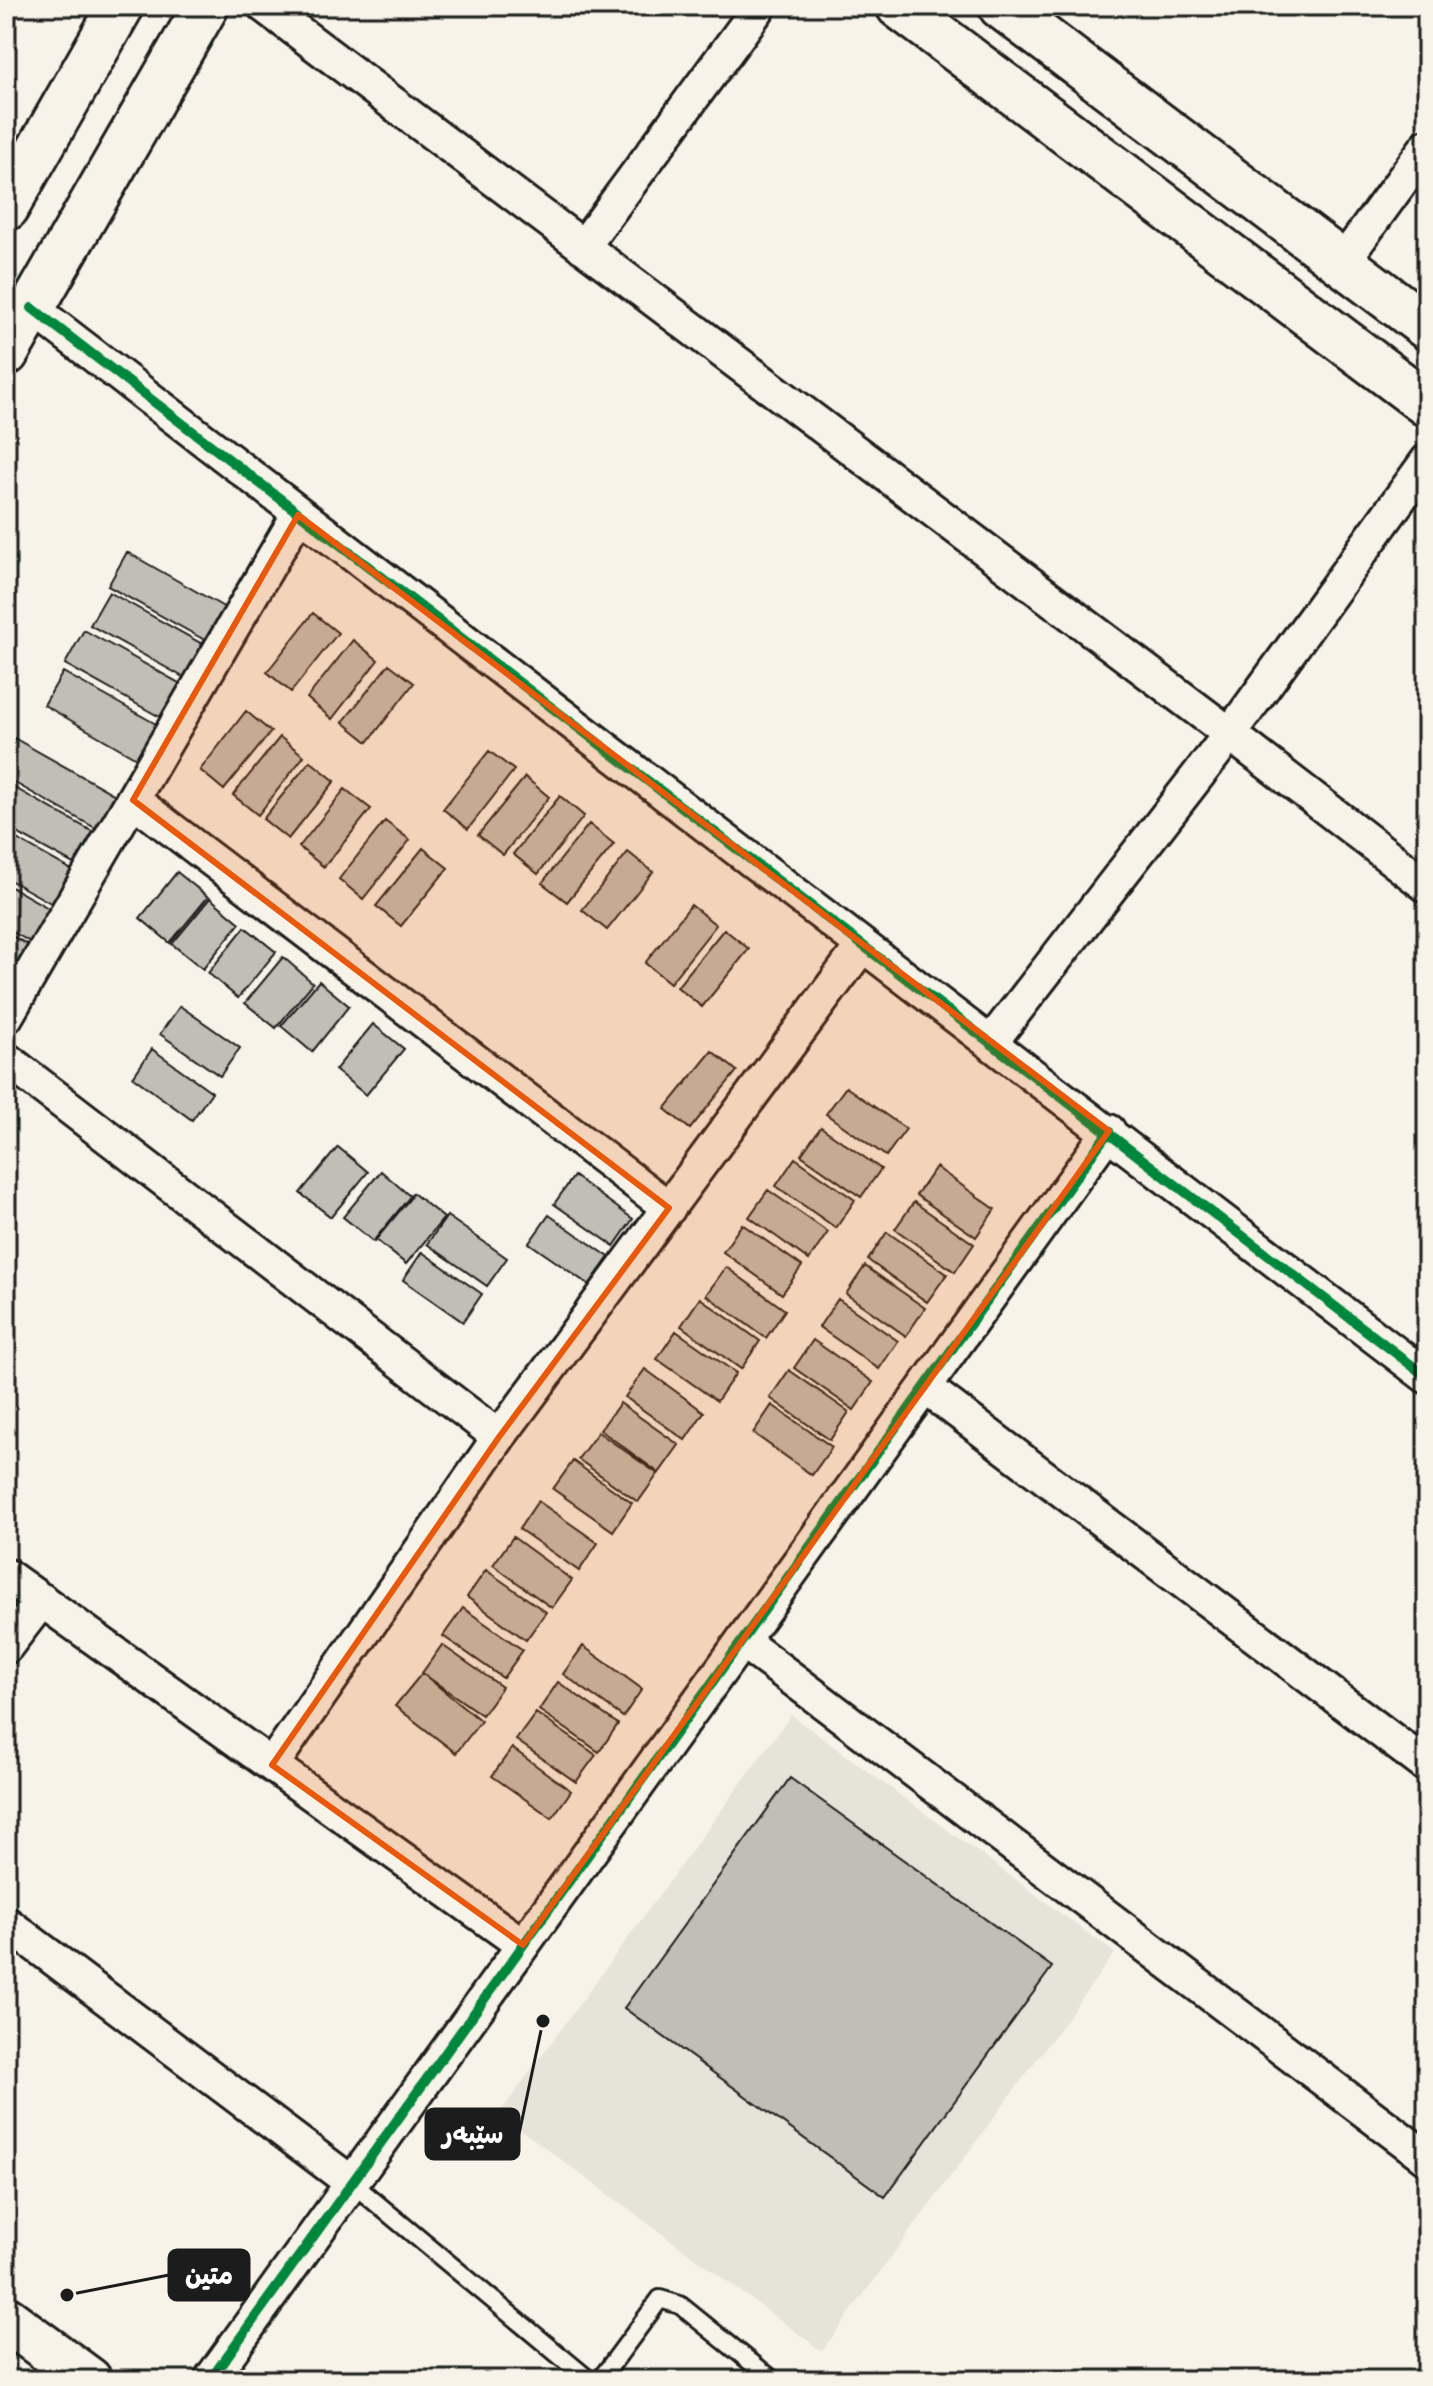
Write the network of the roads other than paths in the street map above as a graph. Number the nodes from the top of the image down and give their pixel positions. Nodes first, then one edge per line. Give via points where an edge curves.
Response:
1 (121, 6) edge
2 (206, 6) edge
3 (264, 6) edge
4 (760, 6) edge
5 (899, 6) edge
6 (1001, 6) edge
7 (1427, 146) edge
8 (6, 208) edge
9 (583, 247) junction
10 (1342, 263) junction
11 (32, 308) junction
12 (1427, 327) edge
13 (6, 353) edge
14 (1427, 404) edge
15 (1427, 461) edge
16 (298, 515) junction
17 (1230, 734) junction
18 (133, 800) junction
19 (1427, 886) edge
20 (862, 946) junction
21 (6, 1017) edge
22 (992, 1041) junction
23 (6, 1059) edge
24 (1109, 1131) junction
25 (669, 1208) junction
26 (1427, 1377) edge
27 (925, 1387) junction
28 (499, 1437) junction
29 (6, 1575) edge
30 (42, 1600) junction
31 (742, 1641) junction
32 (6, 1647) edge
33 (272, 1765) junction
34 (1427, 1766) edge
35 (6, 1923) edge
36 (523, 1945) junction
37 (1427, 2158) edge
38 (352, 2183) junction
39 (6, 2319) edge
40 (89, 2380) edge
41 (210, 2380) edge
42 (589, 2380) edge
43 (600, 2380) edge
44 (773, 2380) edge

1 - 8 street
2 - 11 street
3 - 9 street
4 - 9 street
5 - 14 street
6 - 10 street
7 - 10 street
9 - 17 street
10 - 12 street
11 - 13 street
11 - 16 street
15 - 17 street
16 - 18 street
16 - 20 street
17 - 19 street
17 - 22 street
18 - 21 street
18 - 25 street
20 - 22 street
20 - 25 street
22 - 24 street
23 - 28 street
24 - 26 street
24 - 27 street
25 - 28 street
27 - 31 street
27 - 34 street
28 - 33 street
29 - 30 street
30 - 32 street
30 - 33 street
31 - 36 street
31 - 37 street
33 - 36 street
35 - 38 street
36 - 38 street
38 - 41 street
38 - 42 lane
39 - 40 street
43 - 44 lane via 660,2299 680,2305

